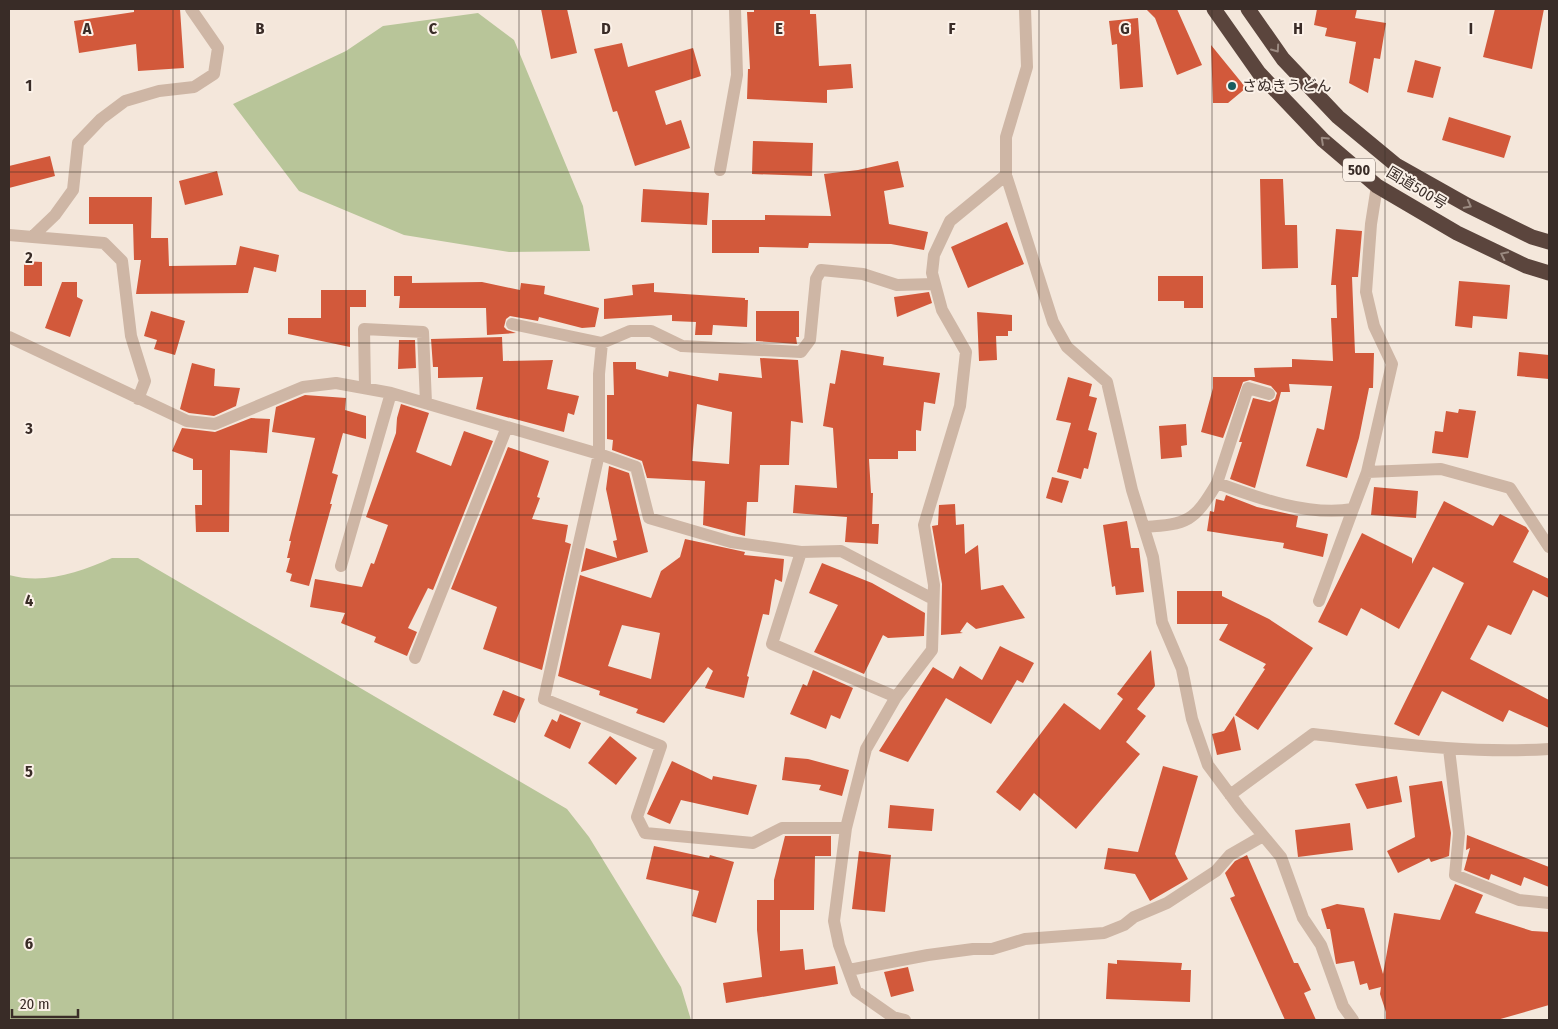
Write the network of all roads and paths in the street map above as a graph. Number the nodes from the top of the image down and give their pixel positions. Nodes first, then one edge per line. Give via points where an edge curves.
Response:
1 (191, 9) edge
2 (735, 9) edge
3 (1025, 9) edge
4 (1214, 9) edge
5 (1248, 9) edge
6 (720, 170) dead end
7 (1006, 175) junction
8 (1377, 186) junction
9 (9, 235) edge
10 (32, 237) junction
11 (1549, 242) edge
12 (1549, 273) edge
13 (935, 284) junction
14 (512, 324) dead end
15 (9, 338) edge
16 (602, 343) junction
17 (365, 388) junction
18 (391, 393) junction
19 (1269, 394) dead end
20 (138, 399) junction
21 (426, 403) junction
22 (507, 427) junction
23 (599, 454) junction
24 (1367, 472) junction
25 (1217, 483) junction
26 (1354, 509) junction
27 (1144, 527) junction
28 (1549, 547) edge
29 (801, 552) junction
30 (342, 566) dead end
31 (933, 599) junction
32 (1319, 600) dead end
33 (415, 658) dead end
34 (896, 697) junction
35 (1449, 749) junction
36 (1549, 749) edge
37 (1230, 795) junction
38 (846, 828) junction
39 (1263, 836) junction
40 (1549, 903) edge
41 (849, 970) junction
42 (905, 1020) edge
43 (1353, 1020) edge

1 - 10 street via 218,48 214,74 194,87 125,101 102,119 78,143 73,190
2 - 6 street via 737,75
3 - 7 street via 1027,67 1006,137
8 -> 4 highway, 国道500号 / 500 via 1323,140 1259,73
5 -> 11 highway, 国道500号 / 500 via 1282,58 1325,104 1396,165 1467,205
7 - 13 street via 950,221 934,255 932,273
7 - 27 street via 1053,322 1067,347 1107,382
12 -> 8 highway, 国道500号 / 500 via 1526,266 1457,232
8 - 24 street via 1366,292 1374,326 1392,364
9 - 10 street
10 - 20 street via 104,242 122,261 131,336 145,381
13 - 16 street via 897,286 862,274 821,270 816,279 810,340 801,352 682,346 650,331 630,331
13 - 31 street via 942,310 966,352 960,406 924,525 934,585
14 - 16 street
15 - 20 street
16 - 23 street
17 - 18 street
17 - 20 street via 336,383 303,387 215,424 187,421
17 - 21 street via 364,329 423,332
18 - 21 street
18 - 30 street
19 - 25 street via 1248,388
21 - 22 street
22 - 23 street
22 - 33 street
23 - 29 street via 636,466 649,518 731,542
23 - 38 street via 544,699 661,746 637,817 645,833 753,843 782,828
24 - 26 street
24 - 28 street via 1441,470 1510,488
25 - 26 street via 1264,500 1335,512
25 - 27 street via 1201,510 1177,525
26 - 32 street
27 - 37 street via 1153,557 1162,622 1182,669 1192,719 1208,765
29 - 31 street via 841,551
29 - 34 street via 772,644
31 - 34 street via 932,650
34 - 38 street via 866,749
35 - 36 street
35 - 37 street via 1313,734
35 - 40 street via 1458,833 1455,875 1518,900
37 - 39 street
38 - 41 street via 834,921
39 - 41 street via 1230,855 1216,871 1167,903 1104,933 1026,939 992,949 928,955
39 - 43 street via 1281,857 1303,918 1321,945 1342,1006
41 - 42 street via 856,991 893,1017

